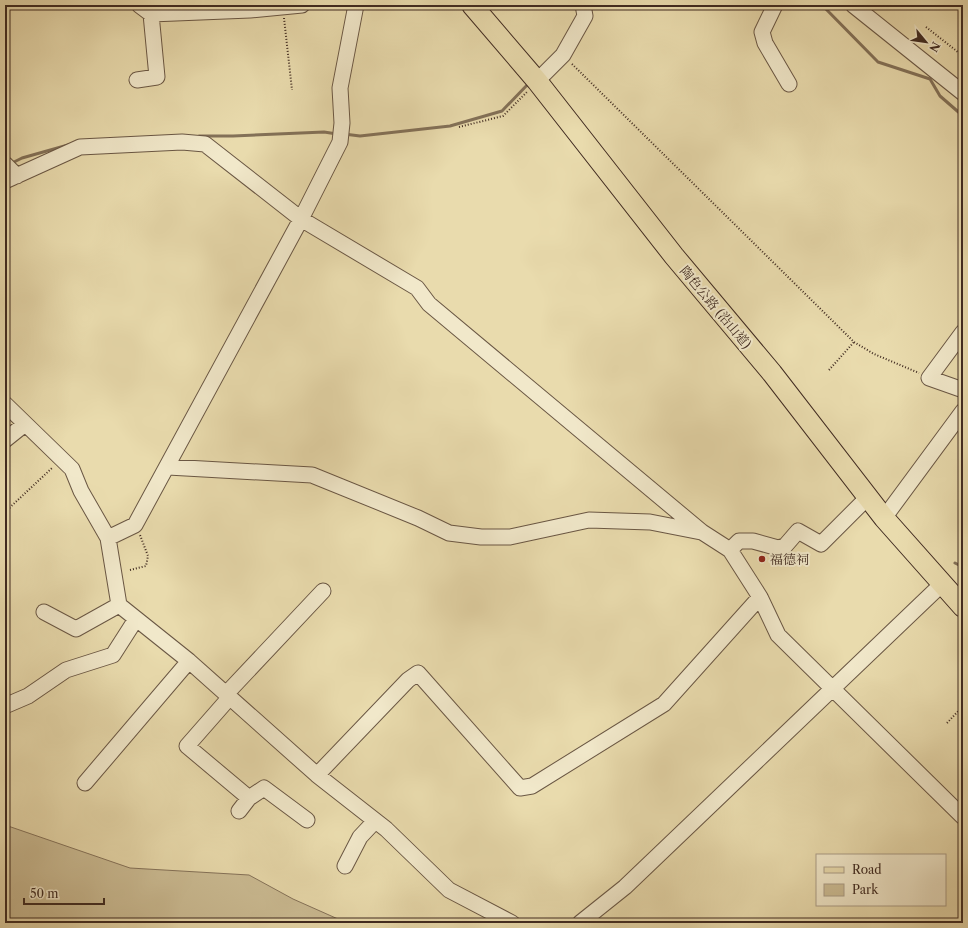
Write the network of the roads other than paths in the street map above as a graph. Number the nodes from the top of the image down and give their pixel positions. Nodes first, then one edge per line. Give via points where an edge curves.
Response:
1 (138, 5) edge
2 (302, 5) edge
3 (355, 5) edge
4 (472, 5) edge
5 (583, 5) edge
6 (775, 5) edge
7 (853, 5) edge
8 (151, 14) junction
9 (532, 74) junction
10 (136, 80) dead end
11 (789, 84) dead end
12 (963, 93) edge
13 (5, 164) edge
14 (11, 179) edge
15 (301, 219) junction
16 (963, 332) edge
17 (963, 390) edge
18 (5, 404) edge
19 (963, 411) edge
20 (25, 424) junction
21 (5, 440) edge
22 (168, 467) junction
23 (868, 498) junction
24 (884, 518) junction
25 (702, 532) junction
26 (108, 538) junction
27 (730, 550) junction
28 (942, 584) junction
29 (323, 591) dead end
30 (760, 597) junction
31 (119, 605) junction
32 (963, 607) edge
33 (44, 612) dead end
34 (136, 619) junction
35 (189, 661) junction
36 (832, 690) junction
37 (228, 695) junction
38 (5, 704) edge
39 (317, 775) junction
40 (85, 783) dead end
41 (249, 798) junction
42 (239, 811) dead end
43 (963, 818) edge
44 (307, 820) dead end
45 (375, 821) junction
46 (345, 866) dead end
47 (512, 923) edge
48 (580, 923) edge

1 - 8 street
2 - 8 street
3 - 15 street via 340,88 340,142
4 - 9 main road, 陶色公路 (沿山道)
5 - 9 street via 585,16 563,55
6 - 11 street via 762,32
7 - 12 street
8 - 10 street via 157,77
9 - 23 main road, 陶色公路 (沿山道) via 674,256 772,373
13 - 14 street
14 - 15 street via 80,147 182,142 205,144
15 - 22 street
15 - 25 street via 417,288 429,304
16 - 17 street via 929,378
18 - 20 street
19 - 24 street
20 - 21 street
20 - 26 street via 72,469 81,491
22 - 25 street via 312,475 449,533 481,538 510,537 589,520 650,522
22 - 26 street via 135,525
23 - 24 main road, 陶色公路 (沿山道)
23 - 27 street via 822,544 798,531 785,546 778,548 740,540
24 - 28 main road, 陶色公路 (沿山道)
25 - 27 street
26 - 31 street
27 - 30 street
28 - 32 main road, 陶色公路 (沿山道)
28 - 36 street
29 - 37 street
30 - 36 street via 778,635
30 - 39 street via 664,704 532,786 520,788 418,673 408,680
31 - 33 street via 76,629
31 - 34 street
34 - 35 street
34 - 38 street via 113,655 66,670 28,696
35 - 37 street
35 - 40 street
36 - 43 street
36 - 48 street via 625,887
37 - 39 street
37 - 41 street via 187,746
39 - 45 street
41 - 42 street
41 - 44 street via 264,788
45 - 46 street via 360,837
45 - 47 street via 449,890

